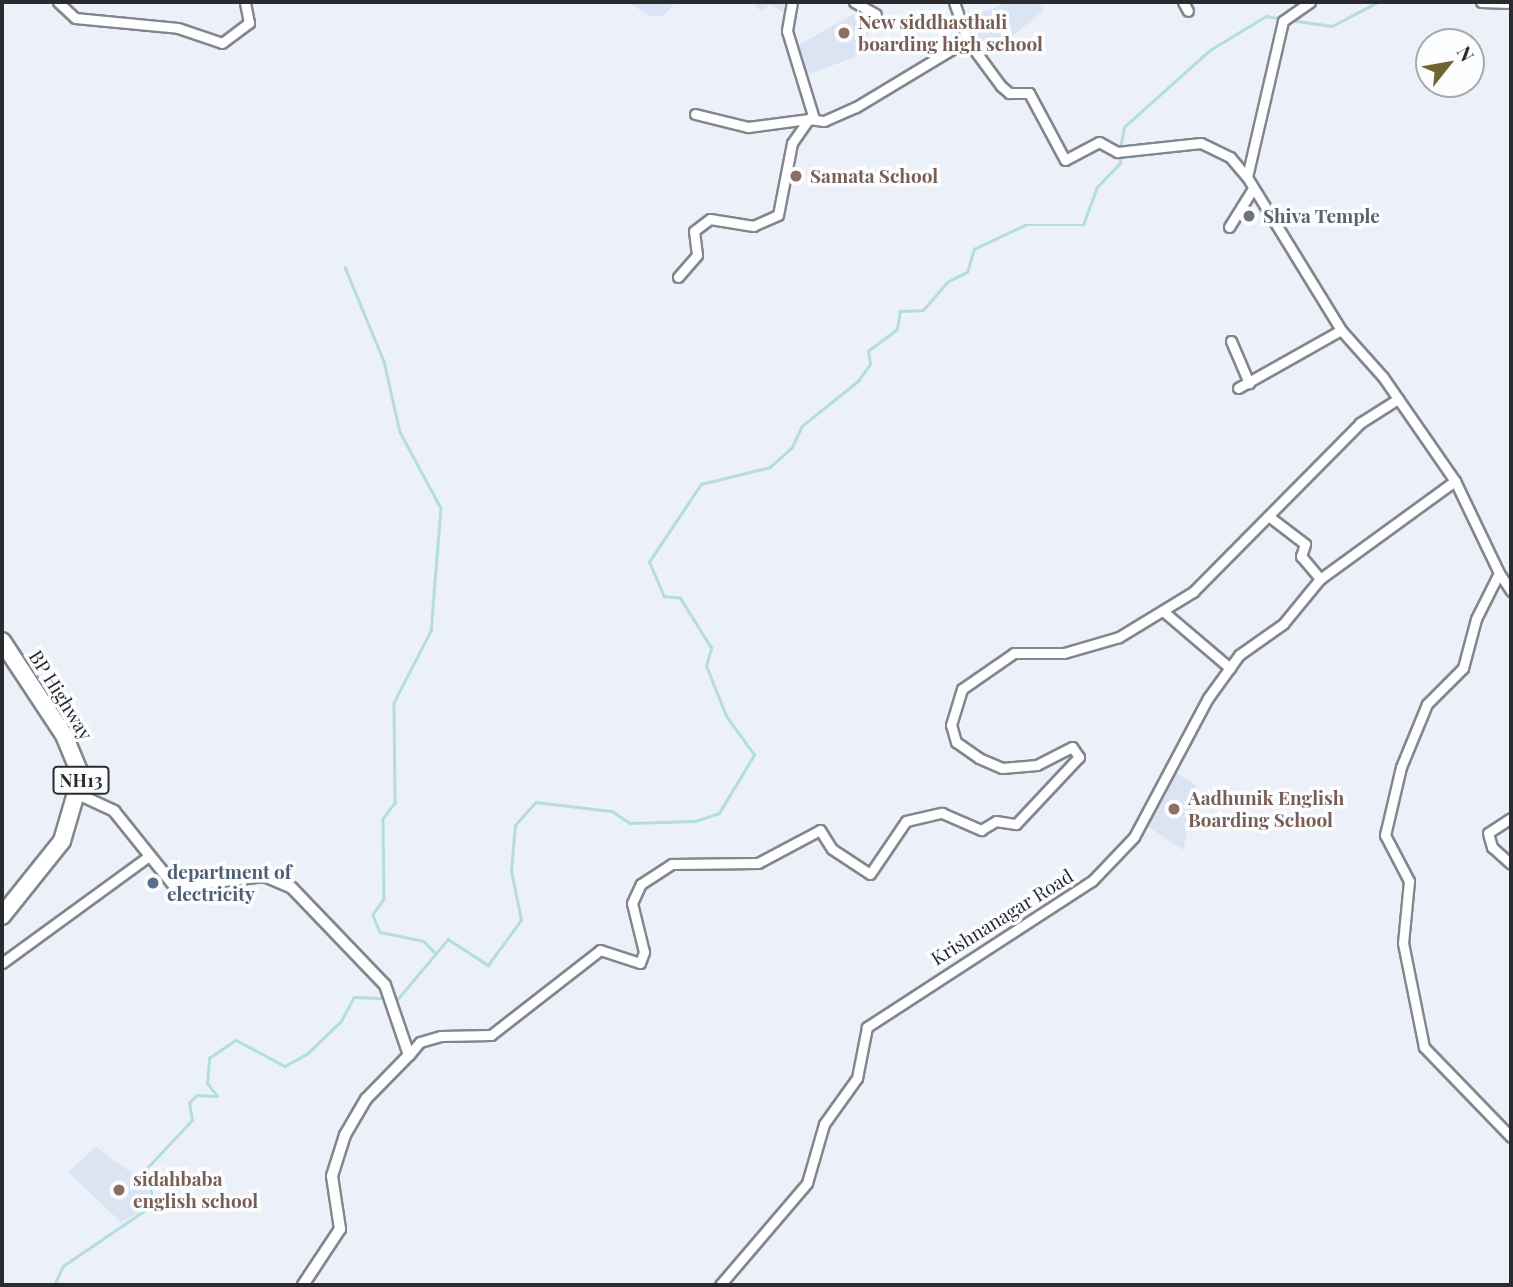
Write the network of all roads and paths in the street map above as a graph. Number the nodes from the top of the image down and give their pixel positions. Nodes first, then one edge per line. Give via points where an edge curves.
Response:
1 (58, 2) edge
2 (245, 2) edge
3 (792, 2) edge
4 (854, 2) edge
5 (954, 2) edge
6 (1310, 2) edge
7 (1481, 2) edge
8 (1511, 3) edge
9 (876, 14) dead end
10 (967, 40) junction
11 (695, 114) dead end
12 (811, 119) junction
13 (1247, 177) junction
14 (1252, 190) junction
15 (1229, 227) dead end
16 (678, 277) dead end
17 (1341, 330) junction
18 (1231, 341) dead end
19 (1249, 383) junction
20 (1238, 388) dead end
21 (1398, 399) junction
22 (1455, 481) junction
23 (1271, 518) junction
24 (1499, 573) junction
25 (1320, 579) junction
26 (1511, 592) edge
27 (1163, 611) junction
28 (4, 649) edge
29 (1230, 668) junction
30 (80, 795) junction
31 (1511, 818) edge
32 (149, 856) junction
33 (1511, 864) edge
34 (2, 916) edge
35 (2, 963) edge
36 (409, 1055) junction
37 (1511, 1137) edge
38 (303, 1285) edge
39 (720, 1285) edge

1 - 2 street via 75,18 178,28 222,43 249,23
3 - 12 street via 787,31
4 - 9 street
5 - 10 street
6 - 13 street via 1283,21
7 - 8 street
10 - 12 street via 856,107
10 - 13 street via 1001,86 1029,93 1065,160 1099,142 1117,152 1201,143 1230,158
11 - 12 street via 748,127
12 - 16 street via 792,143 778,215 753,226 710,219 694,231 697,255
13 - 14 street
14 - 15 street
14 - 17 street
17 - 19 street
17 - 21 street
18 - 19 street
19 - 20 street
21 - 22 street
21 - 23 street via 1360,423
22 - 24 street
22 - 25 street, Krishnanagar Road
23 - 25 street via 1305,544 1301,555
23 - 27 street via 1205,574 1193,592
24 - 26 street
24 - 37 street via 1476,618 1463,668 1427,705 1401,766 1385,835 1409,881 1403,943 1424,1046
25 - 29 street, Krishnanagar Road via 1283,624
27 - 29 street
27 - 36 street via 1119,636 1064,653 1014,653 962,689 951,724 956,742 979,758 1002,768 1037,765 1072,747 1079,757 1016,824 996,821 981,830 942,813 906,821 870,874 832,849 820,830 758,863 672,864 641,884 632,904 644,952 640,963 600,950 491,1035 441,1036 420,1042
28 - 30 highway, BP Highway / NH13 via 74,756
29 - 39 street, Krishnanagar Road via 1134,837 1092,881 867,1027 857,1078 824,1124 807,1183
30 - 32 street via 114,811
30 - 34 highway, NH13 via 51,859
31 - 33 street via 1488,833 1492,847
32 - 35 street
32 - 36 street via 175,887 264,876 292,888 385,985
36 - 38 street via 366,1098 345,1135 332,1176 340,1230

